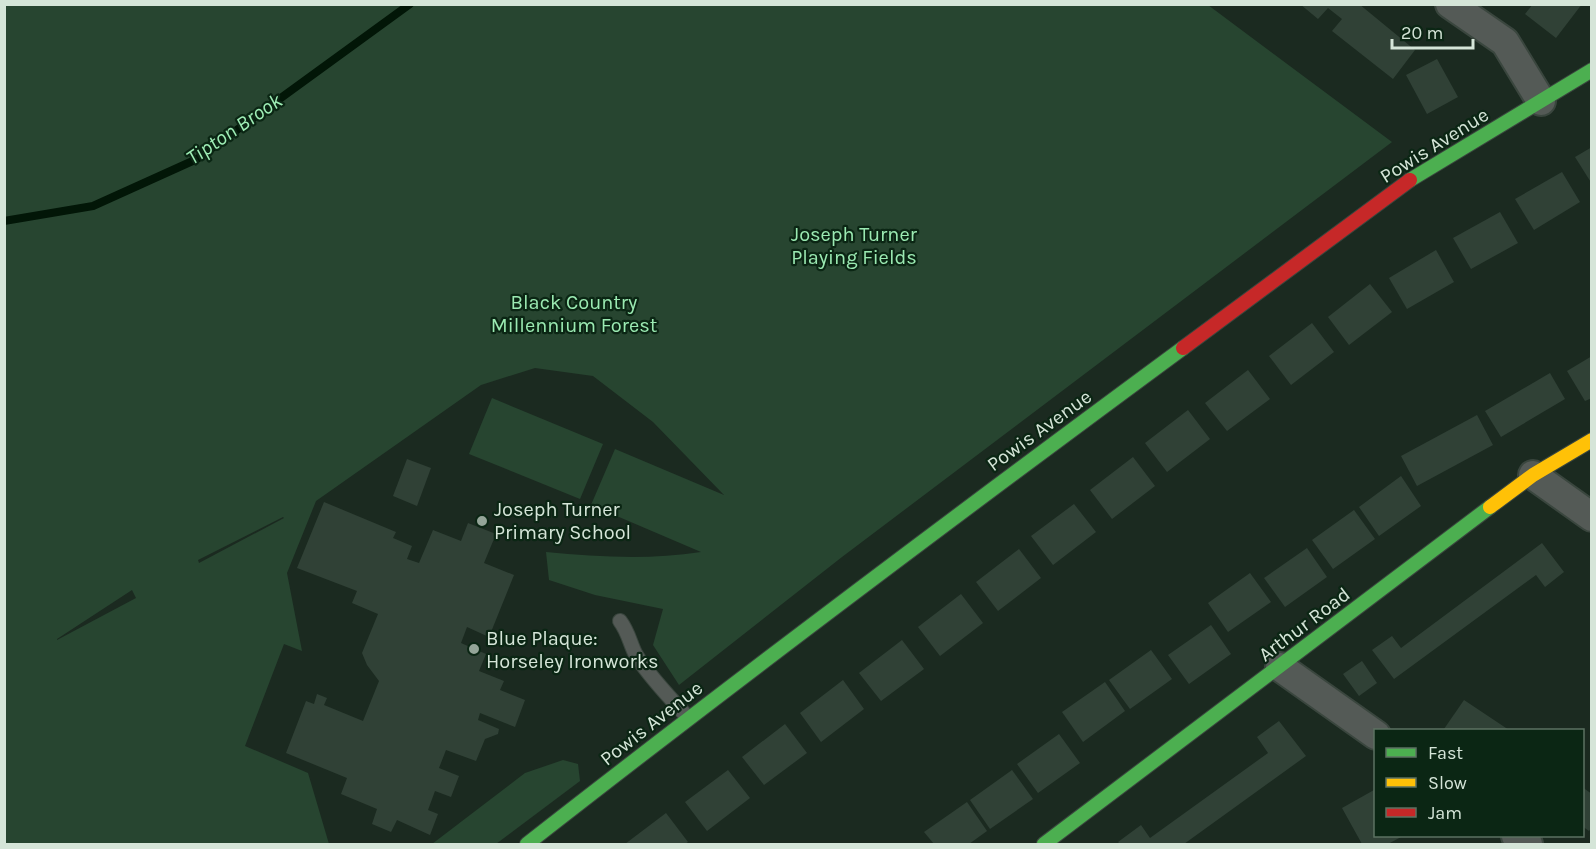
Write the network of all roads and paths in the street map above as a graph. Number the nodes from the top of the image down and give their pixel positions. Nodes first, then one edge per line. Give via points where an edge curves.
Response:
1 (1450, 4) edge
2 (1592, 70) edge
3 (1541, 101) junction
4 (1592, 440) edge
5 (1533, 475) junction
6 (1592, 517) edge
7 (621, 621) dead end
8 (1280, 667) junction
9 (688, 718) junction
10 (1374, 734) edge
11 (545, 834) edge
12 (527, 844) edge
13 (1044, 844) edge

1 - 3 street via 1505,42
2 - 3 street, Powis Avenue
3 - 9 street, Powis Avenue via 1409,181
4 - 5 street, Arthur Road
5 - 6 street
5 - 8 street, Arthur Road
7 - 9 lane via 635,654
8 - 10 street
8 - 13 street, Arthur Road
9 - 11 street, Powis Avenue
11 - 12 street, Powis Avenue

